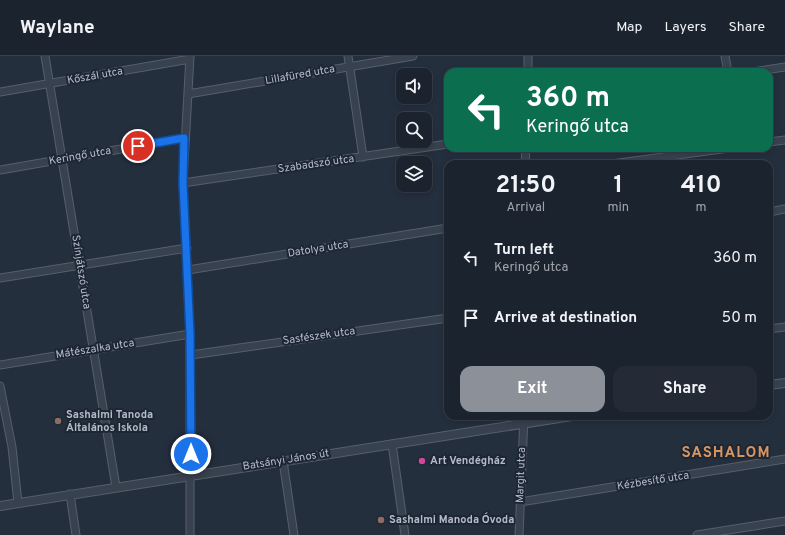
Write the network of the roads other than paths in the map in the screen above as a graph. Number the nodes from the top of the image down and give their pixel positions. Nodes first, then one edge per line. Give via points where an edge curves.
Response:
1 (45, 56) edge
2 (348, 56) edge
3 (413, 56) edge
4 (528, 56) edge
5 (725, 56) edge
6 (190, 57) edge
7 (350, 66) junction
8 (785, 67) edge
9 (528, 68) edge
10 (727, 68) edge
11 (773, 69) edge
12 (50, 84) junction
13 (0, 92) edge
14 (188, 94) junction
15 (184, 138) junction
16 (785, 140) edge
17 (773, 142) edge
18 (444, 145) edge
19 (700, 152) edge
20 (363, 158) junction
21 (62, 159) junction
22 (641, 160) edge
23 (0, 170) edge
24 (183, 183) junction
25 (785, 209) edge
26 (773, 211) edge
27 (444, 229) edge
28 (186, 248) junction
29 (80, 265) junction
30 (188, 270) junction
31 (0, 278) edge
32 (444, 319) edge
33 (785, 327) edge
34 (773, 328) edge
35 (190, 334) junction
36 (94, 349) junction
37 (190, 355) junction
38 (0, 365) edge
39 (785, 382) edge
40 (773, 384) edge
41 (0, 386) edge
42 (524, 420) edge
43 (392, 444) junction
44 (785, 459) edge
45 (283, 461) junction
46 (191, 475) junction
47 (116, 487) junction
48 (70, 494) junction
49 (520, 502) junction
50 (18, 503) junction
51 (0, 506) edge
52 (785, 521) edge
53 (76, 535) edge
54 (190, 535) edge
55 (294, 535) edge
56 (405, 535) edge
57 (519, 535) edge
58 (697, 535) edge

1 - 12 street, Színjátszó utca
2 - 7 street
3 - 7 street, Lillafüred utca
4 - 9 street
5 - 10 street
6 - 12 street, Kőszál utca
6 - 14 street
7 - 14 street, Lillafüred utca
7 - 20 street
8 - 11 street
12 - 13 street, Kőszál utca
12 - 21 street, Színjátszó utca
14 - 15 street
15 - 21 street, Keringő utca
15 - 24 street
16 - 17 street
18 - 20 street, Szabadszó utca
19 - 22 street
20 - 24 street, Szabadszó utca
21 - 23 street, Keringő utca
21 - 29 street, Színjátszó utca
24 - 28 street
25 - 26 street
27 - 30 street, Datolya utca
28 - 29 street
28 - 30 street
29 - 31 street
29 - 36 street, Színjátszó utca
30 - 35 street
32 - 37 street, Sasfészek utca
33 - 34 street
35 - 36 street, Mátészalka utca
35 - 37 street
36 - 38 street, Mátészalka utca
36 - 47 street, Színjátszó utca
37 - 46 street
39 - 40 street
41 - 50 street via 12,447
42 - 43 street, Batsányi János út
42 - 49 street, Margit utca
43 - 45 street, Batsányi János út
43 - 56 street
44 - 49 street, Kézbesítő utca
45 - 46 street, Batsányi János út
45 - 55 street
46 - 47 street, Batsányi János út
46 - 54 street
47 - 48 street, Batsányi János út
48 - 50 street, Batsányi János út
48 - 53 street
49 - 57 street, Margit utca
50 - 51 street, Batsányi János út
52 - 58 street

